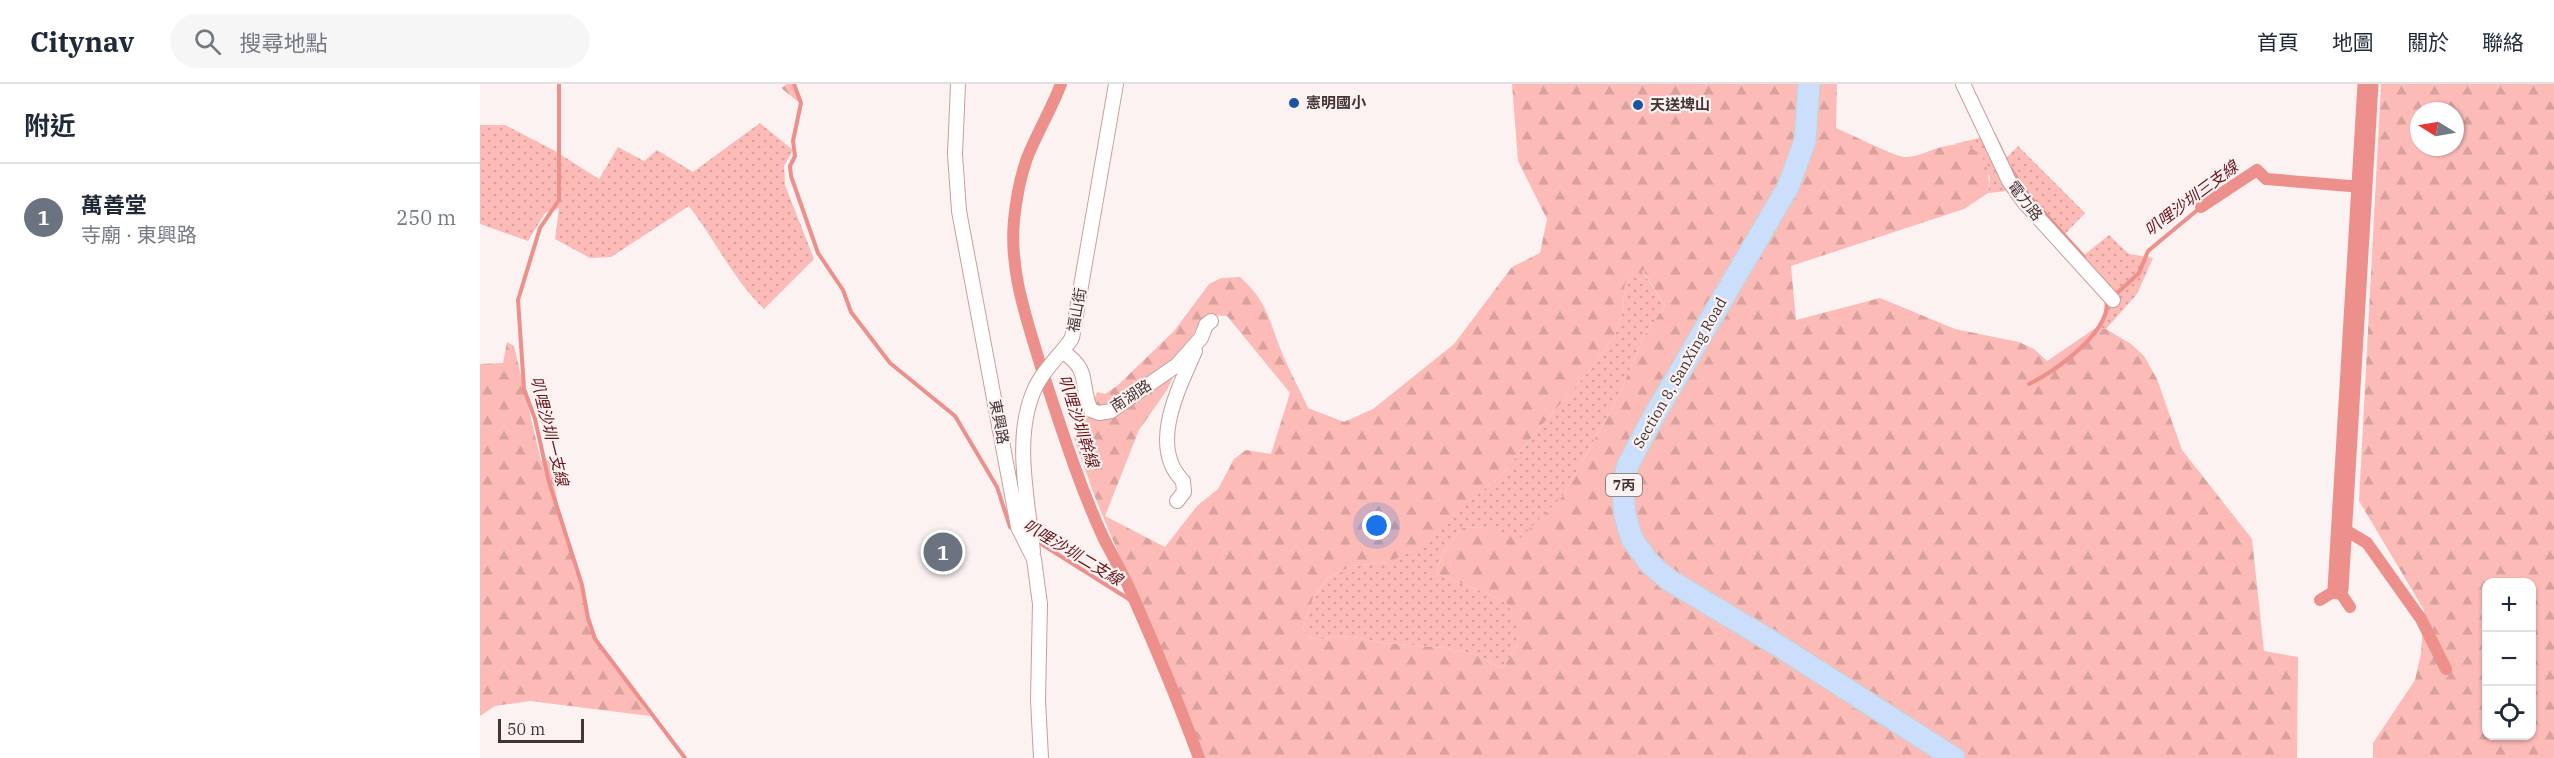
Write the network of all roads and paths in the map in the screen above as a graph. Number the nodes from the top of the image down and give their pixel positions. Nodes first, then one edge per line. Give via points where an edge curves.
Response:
1 (958, 84) edge
2 (1116, 84) edge
3 (1809, 84) edge
4 (1963, 84) edge
5 (2113, 300) dead end
6 (1211, 321) dead end
7 (1201, 338) junction
8 (1063, 352) junction
9 (1177, 501) dead end
10 (1034, 559) junction
11 (1041, 758) edge
12 (1954, 758) edge

1 - 10 street, 東興路 via 956,154 964,247 1018,527
2 - 8 street, 福山街 via 1072,338
3 - 12 main road, Section 8, SanXing Road / 7丙 via 1805,141 1788,187 1627,467 1625,515 1632,539 1650,564 1669,580
4 - 5 street, 電力路 via 2014,188
6 - 7 street, 南湖路
7 - 8 street, 南湖路 via 1177,365 1111,411 1091,410 1086,400 1085,376 1074,359
7 - 9 street via 1174,399 1167,436 1169,460 1174,473 1183,481 1184,492
8 - 10 street, 福山街 via 1047,367 1029,401 1024,438
10 - 11 street, 東興路 via 1040,604

